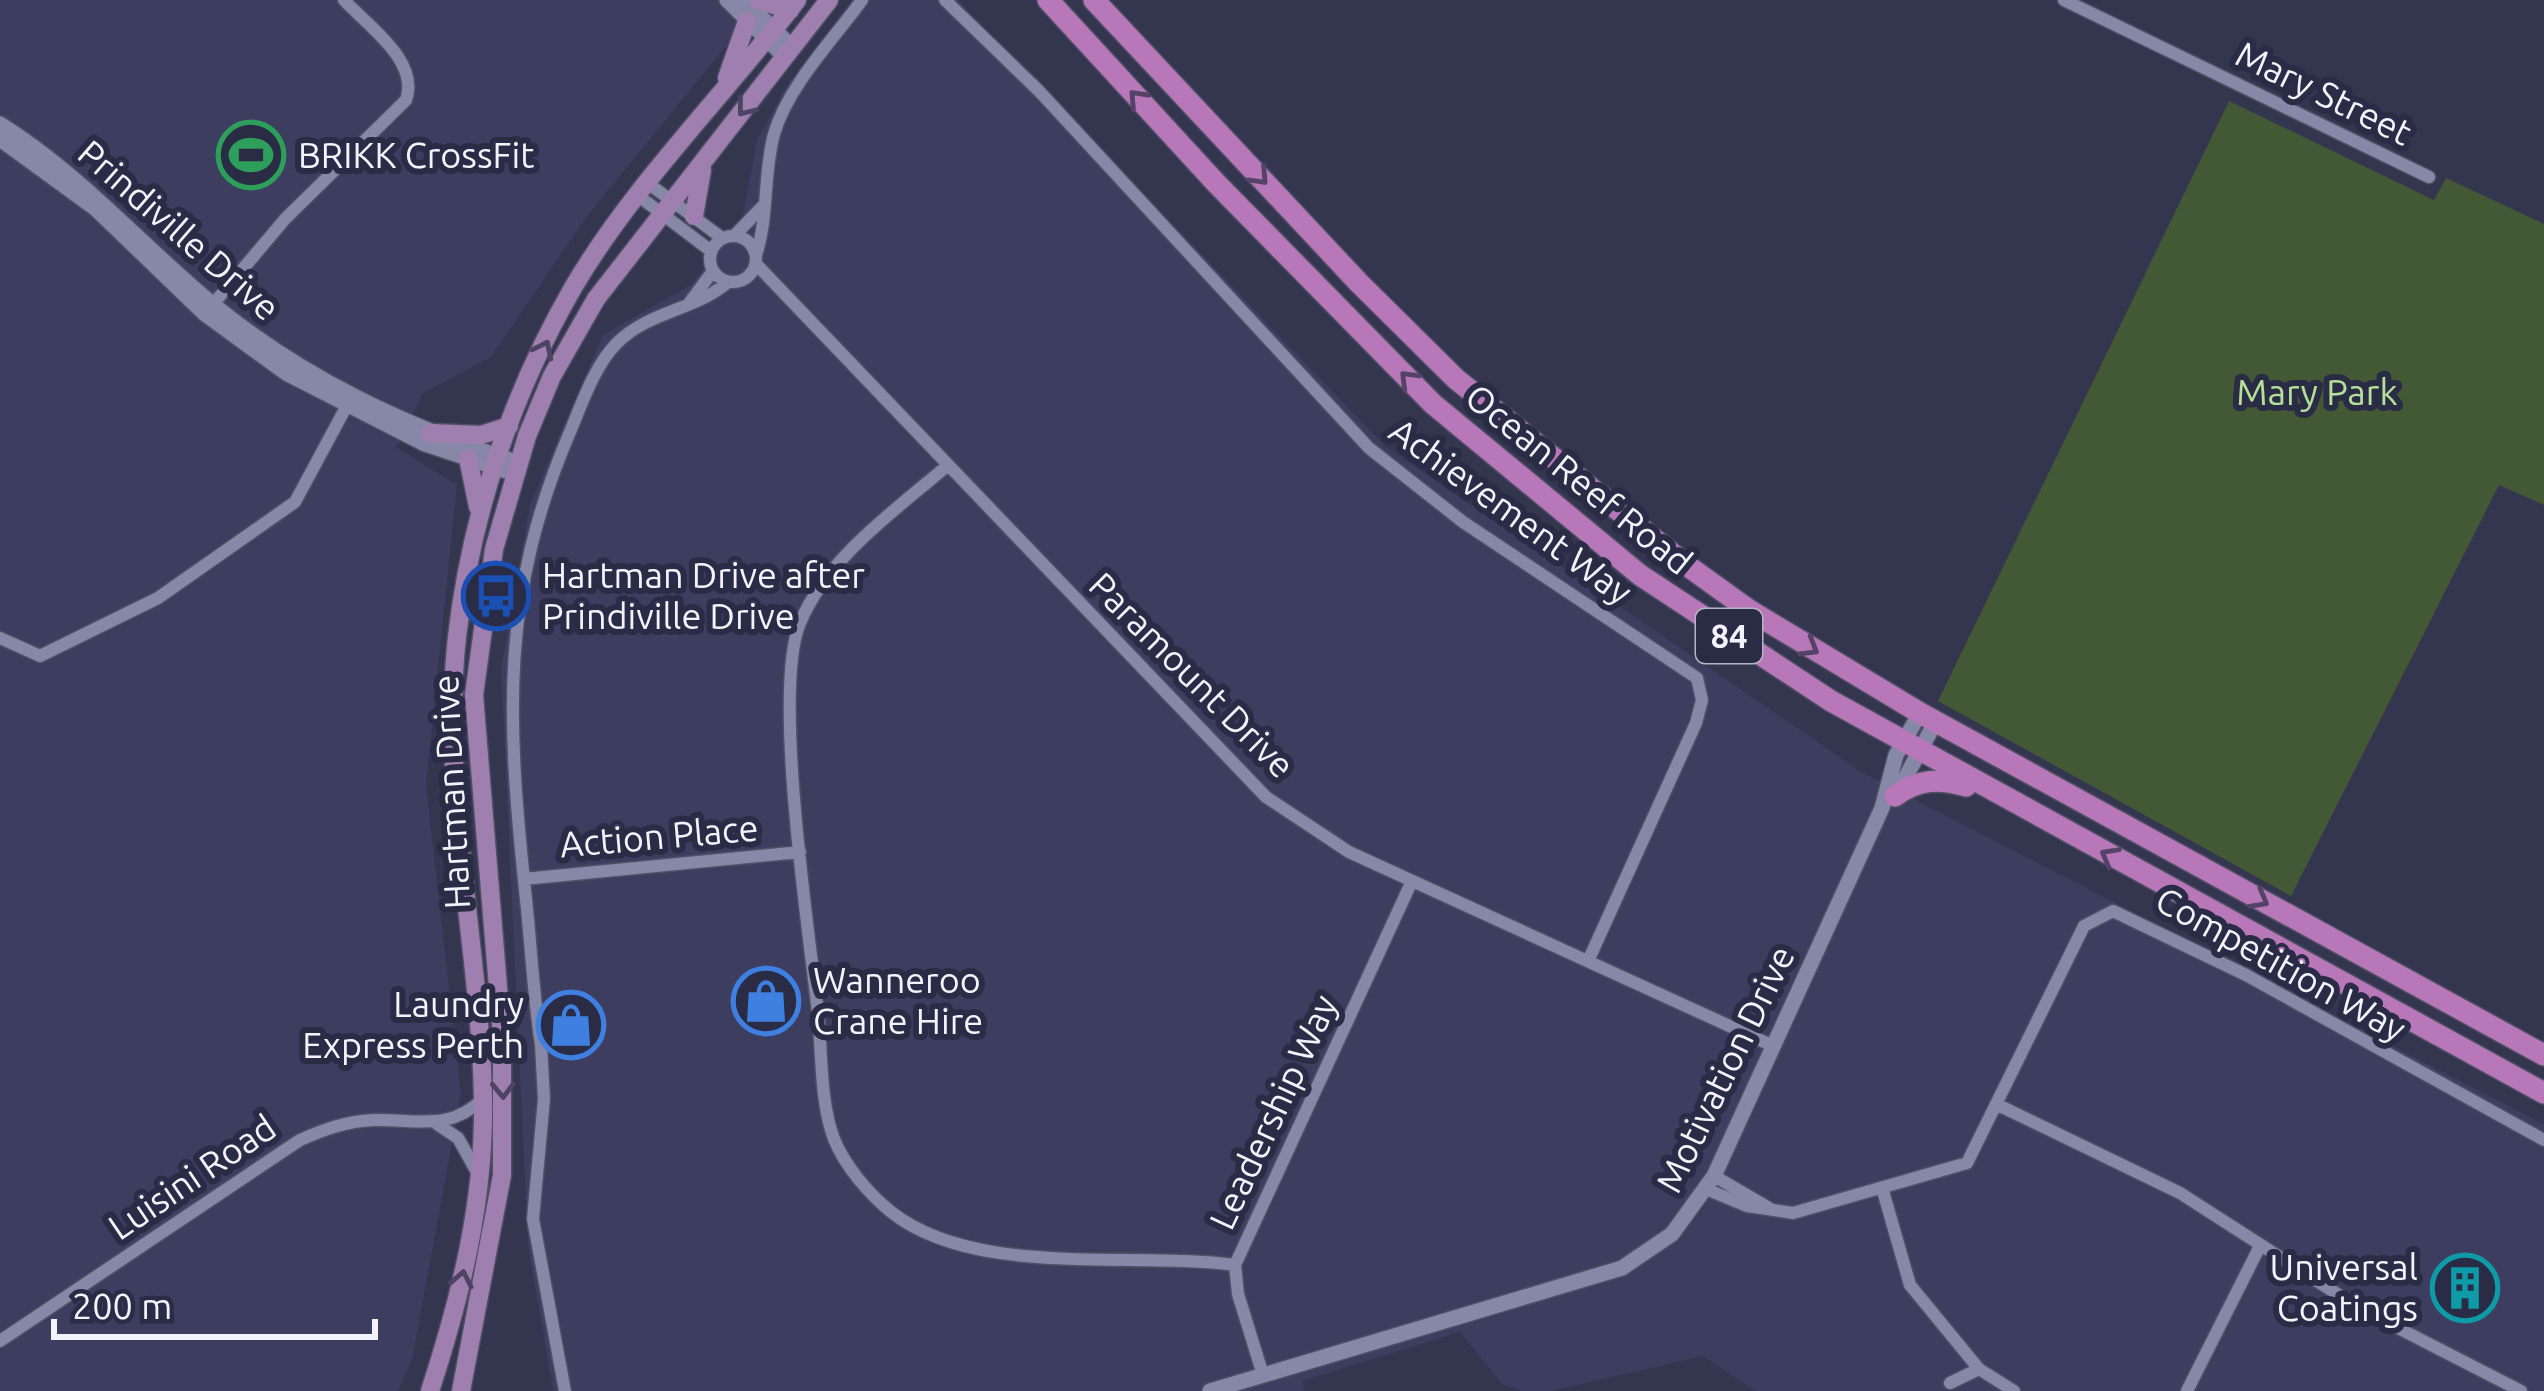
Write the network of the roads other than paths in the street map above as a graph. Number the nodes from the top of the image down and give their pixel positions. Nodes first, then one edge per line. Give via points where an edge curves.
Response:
1 (344, 0) edge
2 (727, 0) edge
3 (744, 0) edge
4 (758, 0) edge
5 (829, 0) edge
6 (862, 0) edge
7 (945, 0) edge
8 (1031, 0) edge
9 (1048, 0) edge
10 (1094, 0) edge
11 (2064, 0) edge
12 (794, 5) edge
13 (747, 21) junction
14 (770, 36) junction
15 (788, 52) junction
16 (1101, 58) junction
17 (720, 93) junction
18 (3, 136) edge
19 (705, 159) junction
20 (2428, 177) dead end
21 (644, 191) junction
22 (765, 203) junction
23 (667, 208) junction
24 (694, 217) junction
25 (728, 237) junction
26 (711, 250) junction
27 (756, 259) junction
28 (713, 271) junction
29 (733, 282) junction
30 (783, 296) junction
31 (689, 302) junction
32 (209, 309) junction
33 (349, 402) junction
34 (509, 426) junction
35 (430, 434) junction
36 (468, 458) junction
37 (495, 461) junction
38 (948, 465) junction
39 (517, 468) junction
40 (479, 518) junction
41 (0, 638) edge
42 (1928, 717) junction
43 (1910, 746) junction
44 (2001, 797) junction
45 (1889, 802) junction
46 (800, 852) junction
47 (524, 879) junction
48 (1412, 881) junction
49 (1589, 959) junction
50 (1771, 1045) junction
51 (2544, 1055) edge
52 (2544, 1093) edge
53 (483, 1099) junction
54 (1998, 1106) junction
55 (437, 1124) junction
56 (2544, 1140) edge
57 (479, 1180) junction
58 (1710, 1182) junction
59 (1883, 1191) junction
60 (2260, 1246) junction
61 (1235, 1265) junction
62 (0, 1341) edge
63 (1978, 1369) junction
64 (1263, 1375) junction
65 (1950, 1383) dead end
66 (566, 1387) edge
67 (430, 1391) edge
68 (461, 1391) edge
69 (1210, 1391) edge
70 (2014, 1391) edge
71 (2186, 1391) edge
72 (2522, 1391) edge

1 - 32 street via 404,64 406,100 285,219
2 - 13 street
3 - 14 street
4 - 12 main road
5 - 15 main road, Hartman Drive
6 - 22 street via 782,111
7 - 49 street, Achievement Way via 1370,448 1463,522 1697,678 1696,723
8 - 16 main road
9 - 16 main road, Ocean Reef Road / 84
10 -> 42 main road, Ocean Reef Road / 84 via 1456,379 1701,575
11 - 20 street, Mary Street
12 - 14 main road, Hartman Drive
13 - 14 street
13 - 17 main road
14 - 15 street
14 - 17 main road, Hartman Drive
15 -> 19 main road, Hartman Drive
43 -> 16 main road, Ocean Reef Road / 84 via 1748,649 1535,493 1400,372
17 - 21 main road, Hartman Drive
18 - 32 street, Prindiville Drive
19 - 23 main road, Hartman Drive
19 - 24 main road
21 - 23 street
34 -> 21 main road, Hartman Drive via 575,285
22 - 25 street
22 - 27 street
23 - 24 street
23 - 26 street
23 - 39 main road, Hartman Drive via 596,299 552,376
24 - 25 street
25 - 26 street
25 - 27 street via 746,239
26 - 28 street
27 - 29 street
27 - 30 street, Paramount Drive
28 - 29 street
28 - 31 street
29 - 30 street, Paramount Drive
29 - 31 street
30 - 38 street, Paramount Drive
31 - 47 street via 616,344 537,515 512,653
32 - 33 street, Prindiville Drive via 286,373
33 - 35 street, Prindiville Drive
33 - 36 street, Prindiville Drive
33 - 41 street via 295,502 158,598 40,656
34 - 35 main road via 481,436
34 - 37 main road, Hartman Drive
35 - 37 street, Prindiville Drive
36 - 37 street, Prindiville Drive
36 - 40 main road
37 - 39 street, Prindiville Drive
37 - 40 main road, Hartman Drive
38 - 46 street via 831,569 798,626 790,687
38 - 48 street, Paramount Drive via 1252,784 1348,852
39 -> 68 main road, Hartman Drive via 494,549 474,695 502,1036 502,1175
40 - 53 main road, Hartman Drive via 457,639 454,743
42 - 43 street, Motivation Drive
42 -> 51 main road, Ocean Reef Road / 84
43 - 44 main road, Ocean Reef Road / 84
43 - 45 street, Motivation Drive
44 - 45 main road via 1934,780 1909,785
52 -> 44 main road, Ocean Reef Road / 84
45 - 50 street, Motivation Drive
46 - 47 street, Action Place
46 - 61 street via 835,1140 893,1214 1007,1257
47 - 66 street via 544,1099 535,1236
48 - 49 street, Paramount Drive
48 - 61 street, Leadership Way
49 - 50 street, Paramount Drive
50 - 58 street, Motivation Drive
53 - 55 street
53 - 57 main road, Hartman Drive
54 - 56 street, Competition Way via 2084,926 2113,911
54 - 59 street, Competition Way via 1967,1163
54 - 60 street via 2180,1193
55 - 57 street via 469,1150
55 - 62 street, Luisini Road via 375,1120 300,1140
67 -> 57 main road, Hartman Drive via 460,1295
58 - 59 street, Competition Way via 1747,1207 1770,1209 1818,1210
58 - 64 street, Motivation Drive via 1672,1234 1622,1268
59 - 63 street via 1910,1286
60 - 71 street
60 - 72 street via 2359,1308
61 - 64 street, Leadership Way
63 - 65 street
63 - 70 street
64 - 69 street, Motivation Drive

